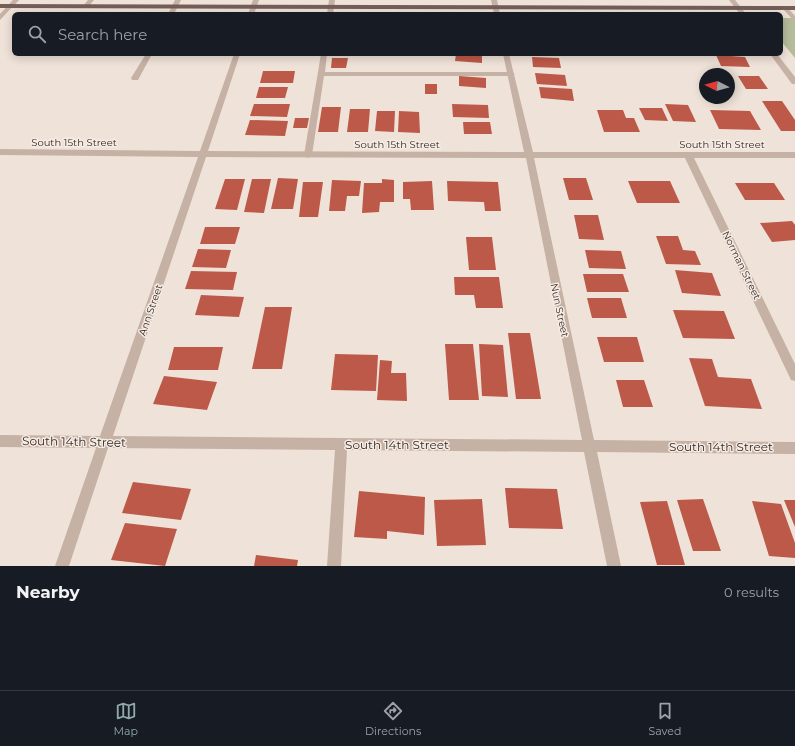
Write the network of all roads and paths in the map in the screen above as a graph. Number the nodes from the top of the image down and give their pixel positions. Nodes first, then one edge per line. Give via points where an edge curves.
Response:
1 (16, 0) edge
2 (91, 0) edge
3 (494, 0) edge
4 (732, 0) edge
5 (176, 3) edge
6 (254, 3) edge
7 (332, 3) edge
8 (0, 6) edge
9 (11, 6) junction
10 (86, 6) junction
11 (785, 8) junction
12 (795, 8) edge
13 (497, 11) edge
14 (740, 11) edge
15 (0, 18) edge
16 (795, 20) edge
17 (147, 56) edge
18 (236, 56) edge
19 (324, 56) edge
20 (506, 56) edge
21 (775, 56) edge
22 (320, 74) junction
23 (511, 74) junction
24 (136, 78) dead end
25 (795, 82) edge
26 (0, 152) edge
27 (203, 154) junction
28 (529, 154) junction
29 (308, 155) junction
30 (688, 155) junction
31 (795, 155) edge
32 (795, 376) edge
33 (0, 441) edge
34 (105, 442) junction
35 (341, 445) junction
36 (588, 446) junction
37 (795, 448) edge
38 (62, 566) edge
39 (334, 566) edge
40 (614, 566) edge

1 - 9 street
2 - 10 street
3 - 13 street
4 - 14 street
5 - 6 main road
5 - 10 main road
6 - 7 main road
7 - 13 main road
8 - 9 main road
9 - 10 main road
9 - 15 street
11 - 12 main road
11 - 14 main road
11 - 16 street
13 - 14 main road
17 - 24 street
18 - 27 street, Ann Street
19 - 22 street
20 - 23 street, Nun Street
21 - 25 street
22 - 23 street
22 - 29 street
23 - 28 street, Nun Street
26 - 27 street, South 15th Street
27 - 29 street, South 15th Street
27 - 34 street, Ann Street
28 - 29 street, South 15th Street
28 - 30 street, South 15th Street
28 - 36 street, Nun Street
30 - 31 street, South 15th Street
30 - 32 street, Norman Street
33 - 34 street, South 14th Street
34 - 35 street, South 14th Street
34 - 38 street, Ann Street
35 - 36 street, South 14th Street
35 - 39 street
36 - 37 street, South 14th Street
36 - 40 street, Nun Street

